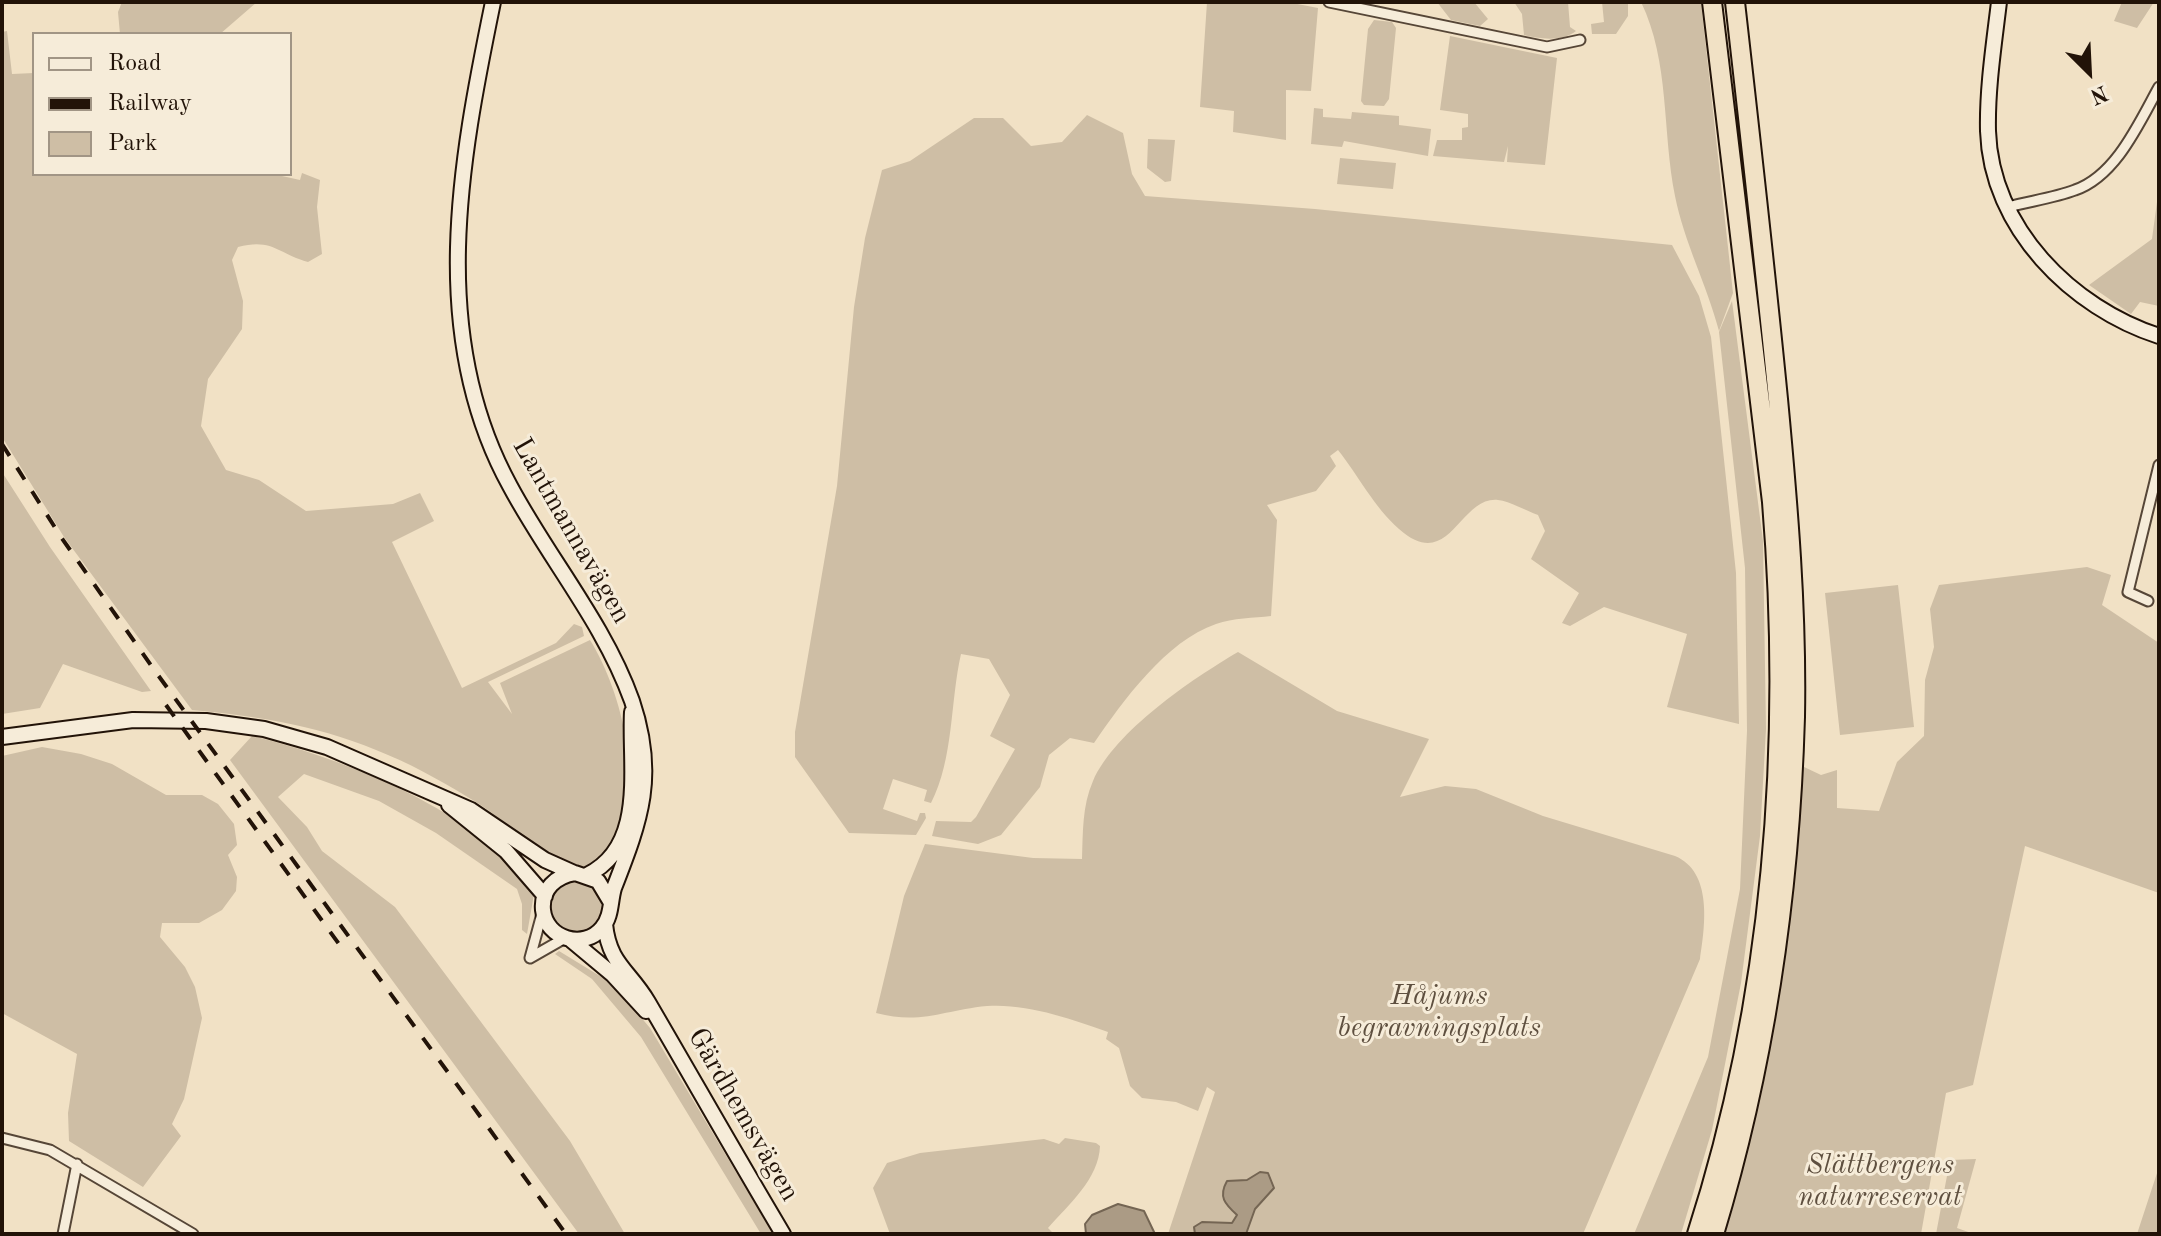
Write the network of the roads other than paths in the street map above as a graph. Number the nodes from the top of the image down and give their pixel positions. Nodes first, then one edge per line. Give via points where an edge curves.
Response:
1 (493, 2) edge
2 (1329, 2) edge
3 (1712, 2) edge
4 (1735, 2) edge
5 (1999, 2) edge
6 (1580, 40) dead end
7 (2159, 87) edge
8 (2008, 207) junction
9 (2159, 336) edge
10 (2159, 465) edge
11 (2148, 601) dead end
12 (632, 703) junction
13 (2, 737) edge
14 (439, 797) junction
15 (581, 874) junction
16 (610, 901) junction
17 (544, 903) junction
18 (605, 924) junction
19 (567, 938) junction
20 (658, 1022) junction
21 (2, 1138) edge
22 (77, 1164) junction
23 (63, 1234) edge
24 (193, 1234) edge
25 (783, 1234) edge
26 (1697, 1234) edge
27 (1714, 1234) edge

1 - 12 street, Lantmannavägen via 458,213 456,290 467,369 504,475 612,652
2 - 6 street via 1547,47
3 - 26 highway via 1772,502 1779,715 1772,847 1754,995 1726,1131
4 - 27 highway via 1787,499 1795,715 1788,848 1769,995 1742,1134
5 - 8 street via 1988,132
7 - 8 street via 2100,176 2076,190
8 - 9 street via 2038,257 2071,289 2109,317
10 - 11 street via 2128,592
12 - 15 street, Lantmannavägen via 634,777 627,824 608,862
12 - 16 street, Lantmannavägen via 641,723 644,804
13 - 14 street via 133,720 206,721 264,729 327,747
14 - 15 street via 471,810 545,860
14 - 17 street via 506,851
15 - 16 street via 602,885
15 - 17 street via 560,877
16 - 18 street
17 - 19 street via 550,927
17 - 19 street via 530,958
18 - 19 street via 590,937
18 - 20 street, Gärdhemsvägen via 610,954
19 - 20 street, Gärdhemsvägen via 612,974
20 - 25 street, Gärdhemsvägen
21 - 22 street via 50,1150
22 - 23 street
22 - 24 street

